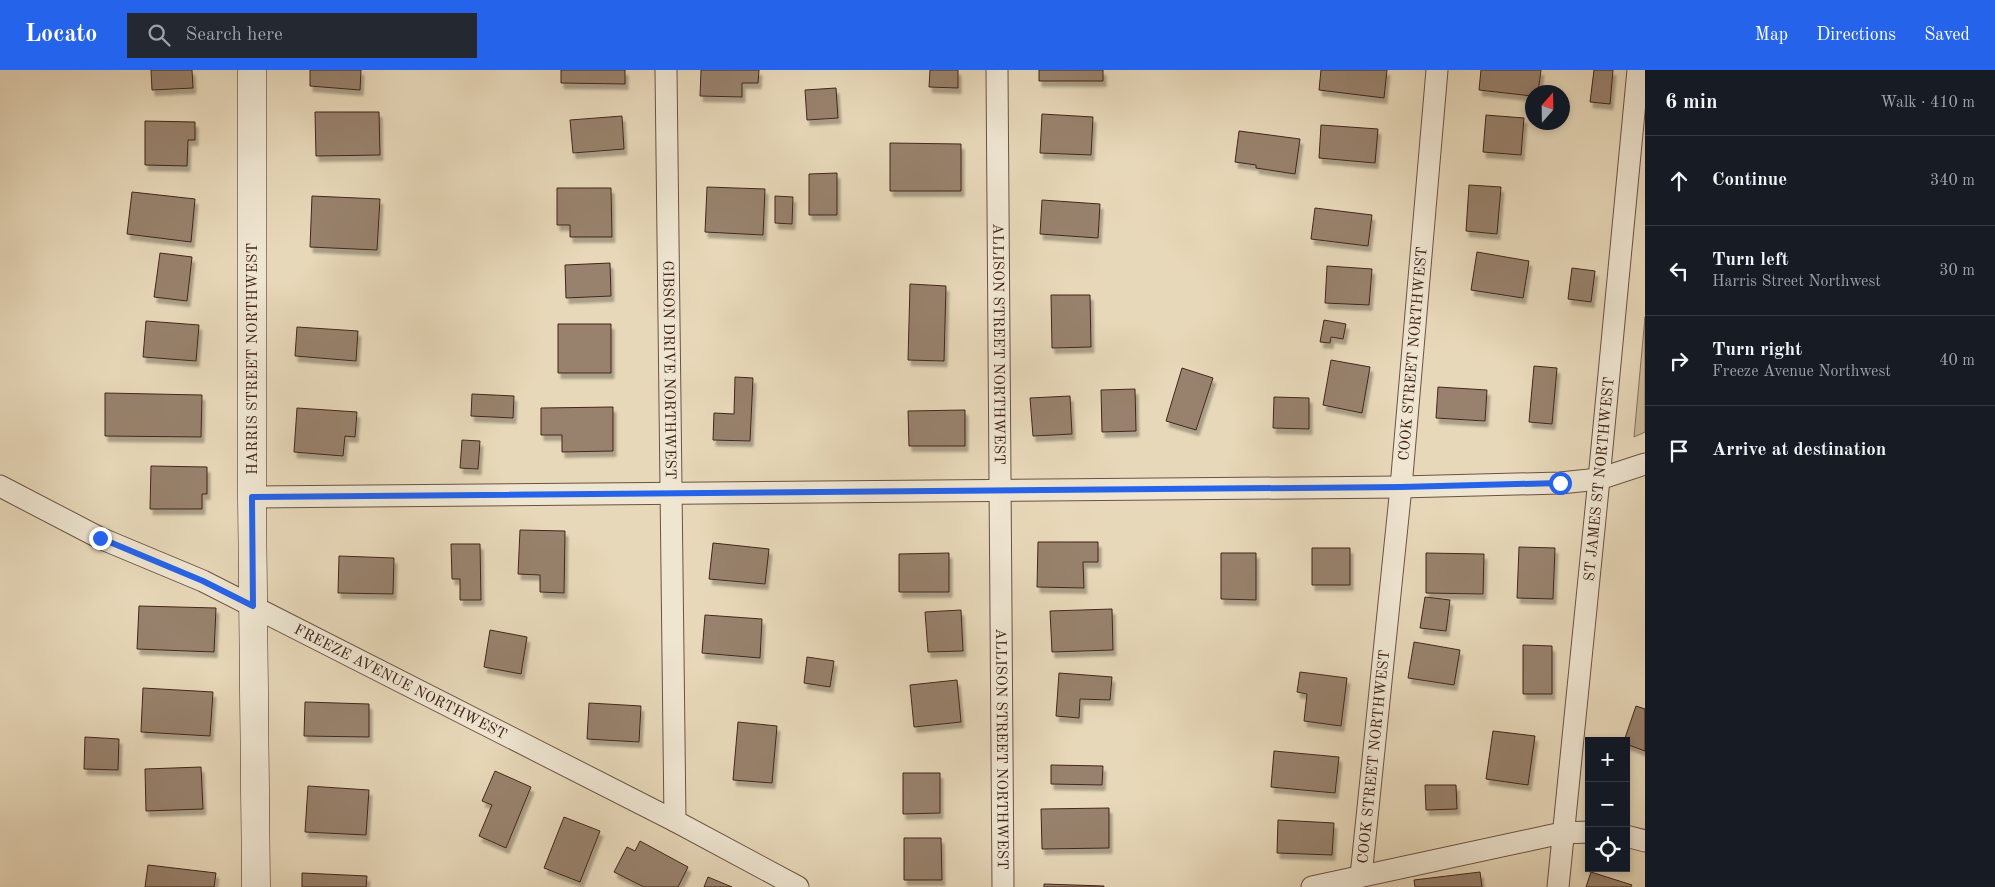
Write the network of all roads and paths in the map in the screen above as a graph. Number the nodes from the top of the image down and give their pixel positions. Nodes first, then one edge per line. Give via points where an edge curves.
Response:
1 (252, 70) edge
2 (666, 70) edge
3 (997, 70) edge
4 (1437, 70) edge
5 (1638, 70) edge
6 (1645, 464) edge
7 (1599, 479) junction
8 (0, 486) edge
9 (1401, 487) junction
10 (1000, 491) junction
11 (670, 494) junction
12 (252, 497) junction
13 (253, 606) junction
14 (675, 821) junction
15 (1585, 832) edge
16 (1562, 833) junction
17 (1630, 837) edge
18 (1645, 841) edge
19 (1361, 876) junction
20 (256, 887) edge
21 (798, 887) edge
22 (1003, 887) edge
23 (1312, 887) edge
24 (1558, 887) edge

1 - 12 street, HARRIS STREET NORTHWEST
2 - 11 street, GIBSON DRIVE NORTHWEST
3 - 10 street, ALLISON STREET NORTHWEST
4 - 9 street, COOK STREET NORTHWEST
5 - 7 street, ST JAMES ST NORTHWEST
6 - 7 street
7 - 9 street
7 - 16 street, ST JAMES ST NORTHWEST
8 - 13 street, FREEZE AVENUE NORTHWEST via 100,538 203,581
9 - 10 street
9 - 19 street, COOK STREET NORTHWEST
10 - 11 street
10 - 22 street, ALLISON STREET NORTHWEST
11 - 12 street
11 - 14 street, GIBSON DRIVE NORTHWEST
12 - 13 street, HARRIS STREET NORTHWEST
13 - 14 street, FREEZE AVENUE NORTHWEST
13 - 20 street, HARRIS STREET NORTHWEST
14 - 21 street, FREEZE AVENUE NORTHWEST
15 - 16 street
16 - 19 street
16 - 24 street, ST JAMES ST NORTHWEST
17 - 18 street
19 - 23 street

